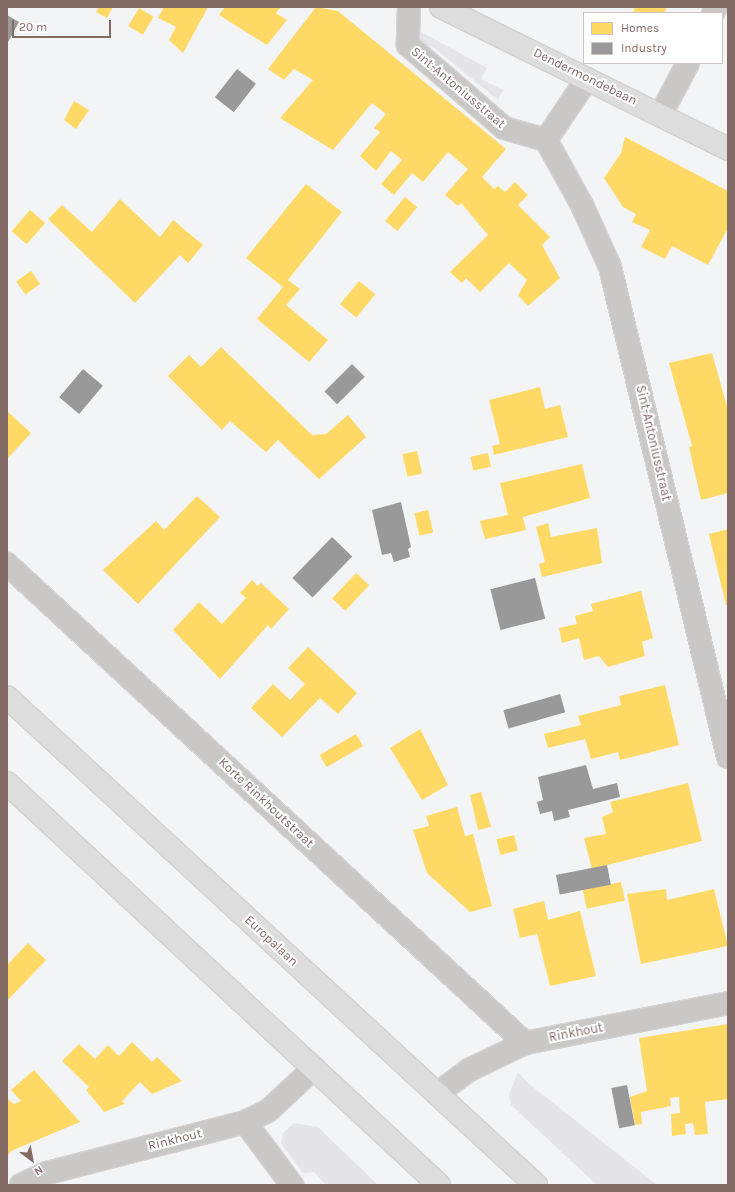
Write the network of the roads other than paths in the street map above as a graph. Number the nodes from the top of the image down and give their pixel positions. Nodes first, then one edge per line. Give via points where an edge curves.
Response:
1 (409, 7) edge
2 (441, 7) edge
3 (687, 64) edge
4 (587, 79) junction
5 (661, 114) junction
6 (546, 140) junction
7 (728, 149) edge
8 (7, 564) edge
9 (7, 697) edge
10 (728, 757) edge
11 (7, 783) edge
12 (728, 1004) edge
13 (525, 1043) junction
14 (314, 1068) junction
15 (437, 1094) junction
16 (244, 1122) junction
17 (21, 1185) edge
18 (292, 1185) edge
19 (440, 1185) edge
20 (536, 1185) edge

1 - 6 street, Sint-Antoniusstraat via 408,46 504,128
2 - 4 main road, Dendermondebaan
3 - 5 street
4 - 5 main road, Dendermondebaan
4 - 6 street
5 - 7 main road, Dendermondebaan
6 - 10 street, Sint-Antoniusstraat via 582,205 610,267
8 - 13 street, Korte Rinkhoutstraat
9 - 15 main road, Europalaan
11 - 14 main road
12 - 13 street, Rinkhout
13 - 15 street, Rinkhout via 468,1070
14 - 16 street, Rinkhout via 268,1111
14 - 19 main road
15 - 20 main road, Europalaan
16 - 17 street, Rinkhout via 47,1173
16 - 18 street

